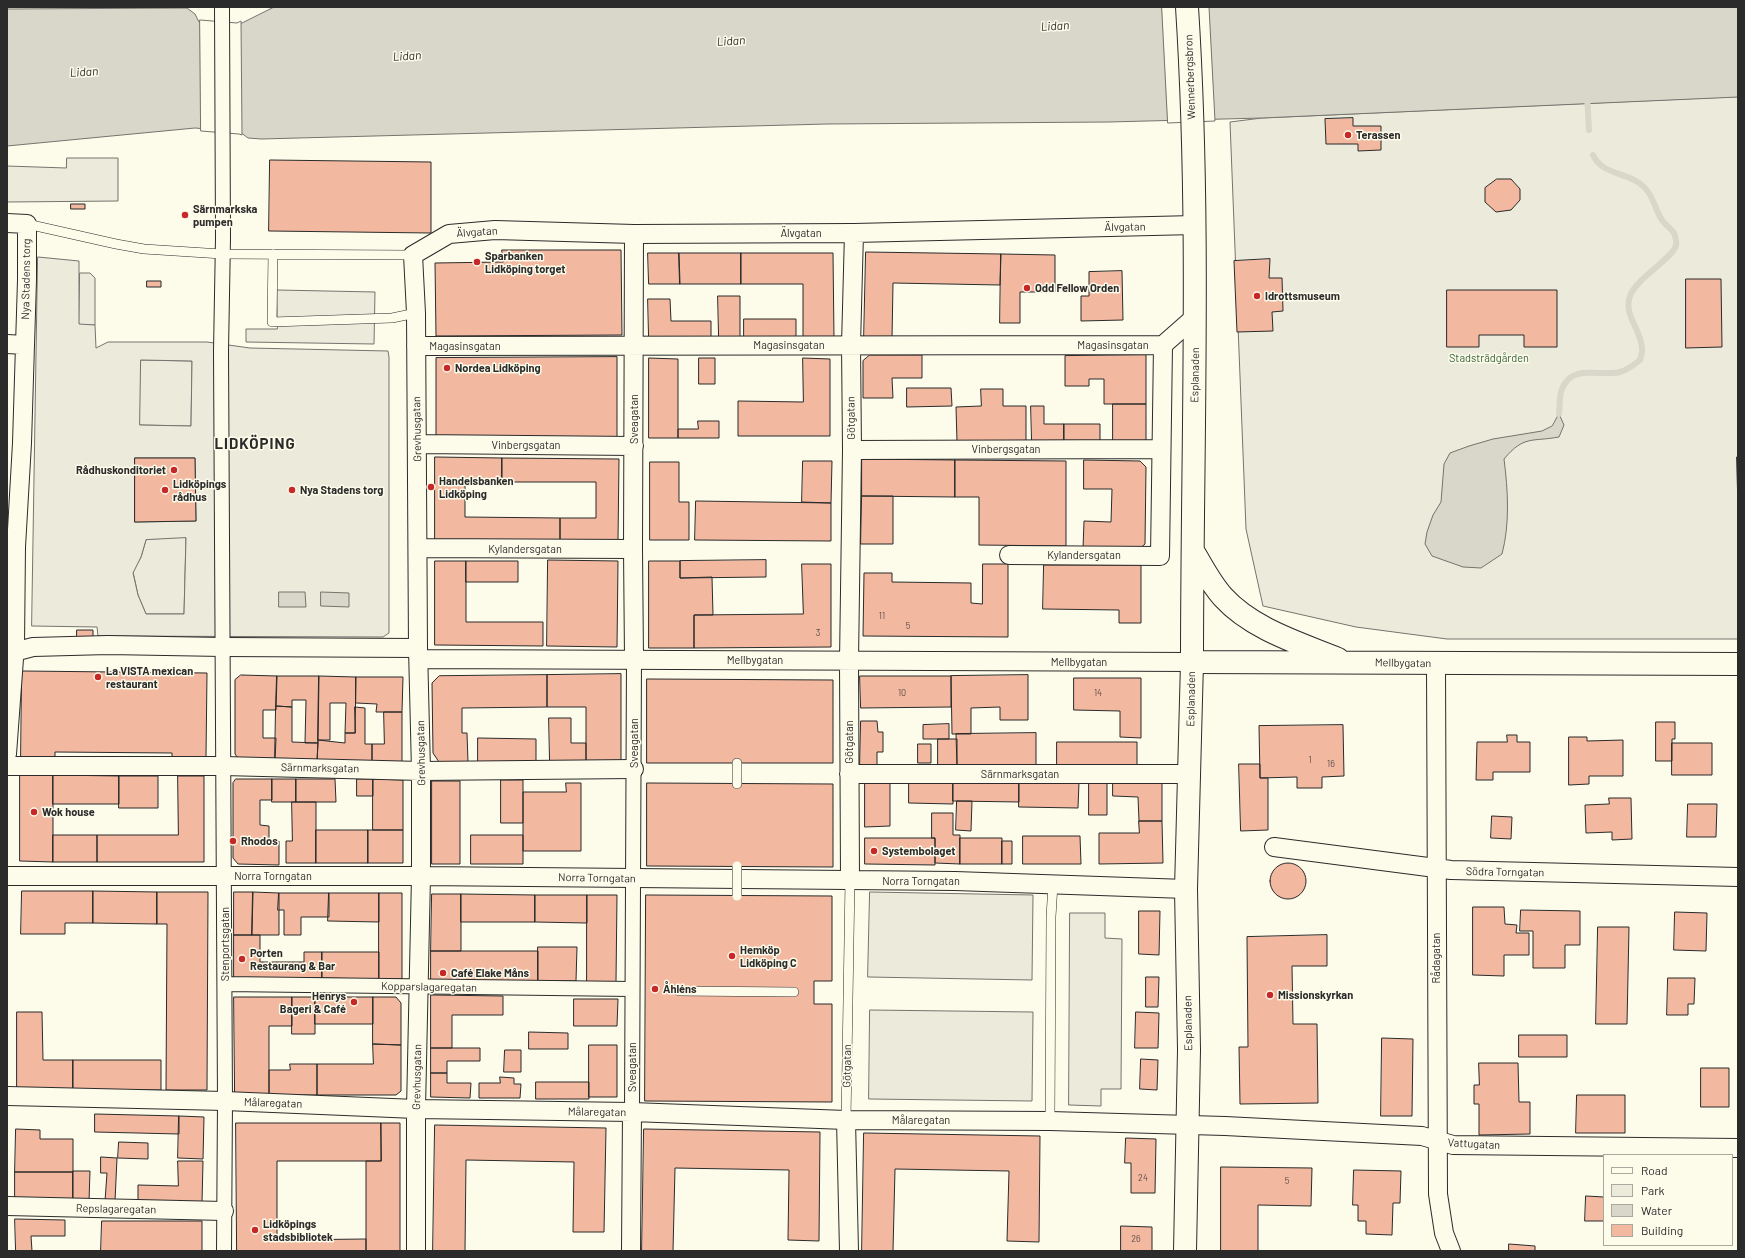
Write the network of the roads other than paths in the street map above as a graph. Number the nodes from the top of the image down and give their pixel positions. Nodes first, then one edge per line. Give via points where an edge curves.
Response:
1 (1187, 7) edge
2 (222, 8) edge
3 (1193, 147) joint
4 (7, 223) edge
5 (27, 224) junction
6 (1195, 225) junction
7 (854, 233) junction
8 (634, 234) junction
9 (222, 254) junction
10 (273, 254) junction
11 (413, 255) junction
12 (416, 313) junction
13 (1196, 316) junction
14 (16, 344) edge
15 (851, 345) junction
16 (1163, 345) junction
17 (416, 346) junction
18 (634, 346) junction
19 (14, 443) edge
20 (417, 444) junction
21 (634, 446) junction
22 (1160, 449) junction
23 (852, 450) junction
24 (11, 547) edge
25 (418, 548) junction
26 (633, 549) junction
27 (1193, 551) junction
28 (1009, 555) dead end
29 (223, 642) junction
30 (11, 652) edge
31 (419, 653) junction
32 (634, 659) junction
33 (849, 661) junction
34 (1192, 662) junction
35 (1346, 663) junction
36 (1436, 664) junction
37 (1738, 664) edge
38 (7, 754) edge
39 (737, 763) dead end
40 (7, 766) edge
41 (223, 766) junction
42 (634, 769) junction
43 (421, 771) junction
44 (849, 774) junction
45 (1190, 774) junction
46 (737, 784) dead end
47 (1274, 848) dead end
48 (737, 866) dead end
49 (1436, 868) junction
50 (7, 876) edge
51 (224, 876) junction
52 (421, 876) junction
53 (1738, 877) edge
54 (633, 878) junction
55 (850, 880) junction
56 (1053, 884) junction
57 (1186, 889) junction
58 (737, 896) dead end
59 (225, 984) junction
60 (418, 987) junction
61 (632, 989) junction
62 (679, 991) dead end
63 (794, 992) dead end
64 (7, 1096) edge
65 (225, 1101) junction
66 (416, 1109) junction
67 (632, 1112) junction
68 (846, 1120) junction
69 (1050, 1121) junction
70 (1186, 1125) junction
71 (1437, 1141) junction
72 (1738, 1148) edge
73 (7, 1206) edge
74 (224, 1211) junction
75 (224, 1251) edge
76 (416, 1251) edge
77 (631, 1251) edge
78 (849, 1251) edge
79 (1185, 1251) edge
80 (1451, 1251) edge

1 - 3 main road, Wennerbergsbron
2 - 9 street, Stenportsgatan
3 - 6 main road, Esplanaden
4 - 5 street
5 - 9 lane, Nya Stadens torg via 144,249
5 - 14 street, Nya Stadens torg via 27,280
6 - 7 street, Älvgatan
6 - 13 main road, Esplanaden
7 - 8 street, Älvgatan
7 - 15 street, Götgatan
8 - 11 street, Älvgatan via 495,230 450,234
8 - 18 street, Sveagatan
9 - 10 lane, Nya Stadens torg
9 - 29 street, Stenportsgatan
10 - 11 lane, Nya Stadens torg
10 - 12 lane via 272,322 392,318
11 - 12 street, Grevhusgatan
12 - 17 street, Grevhusgatan
13 - 16 street
13 - 27 main road, Esplanaden
14 - 19 street, Nya Stadens torg
15 - 16 street, Magasinsgatan
15 - 18 street, Magasinsgatan
15 - 23 street, Götgatan
16 - 22 street
17 - 18 street, Magasinsgatan
17 - 20 street, Grevhusgatan
18 - 21 street, Sveagatan
19 - 24 street, Nya Stadens torg
20 - 21 street, Vinbergsgatan
20 - 25 street, Grevhusgatan
21 - 26 street, Sveagatan
22 - 23 street, Vinbergsgatan
22 - 28 street, Kylandersgatan via 1160,556
23 - 33 street, Götgatan
24 - 30 street, Nya Stadens torg
25 - 26 street, Kylandersgatan
25 - 31 street, Grevhusgatan
26 - 32 street, Sveagatan
27 - 34 main road, Esplanaden
27 - 35 main road via 1222,596 1236,610 1260,625
29 - 30 street, Mellbygatan via 33,647
29 - 31 street, Mellbygatan
29 - 41 street, Stenportsgatan
30 - 38 street, Nya Stadens torg
31 - 32 street, Mellbygatan
31 - 43 street, Grevhusgatan
32 - 33 street, Mellbygatan
32 - 42 street, Sveagatan
33 - 34 street, Mellbygatan
33 - 44 street, Götgatan
34 - 35 main road, Mellbygatan
34 - 45 main road, Esplanaden
35 - 36 main road, Mellbygatan
36 - 37 main road, Mellbygatan
36 - 49 street, Rådagatan
39 - 46 lane
40 - 41 street, Särnmarksgatan
41 - 43 street, Särnmarksgatan
41 - 51 street, Stenportsgatan
42 - 43 street, Särnmarksgatan
42 - 54 street, Sveagatan
43 - 52 street, Grevhusgatan
44 - 45 street, Särnmarksgatan
44 - 55 street, Götgatan
45 - 57 main road, Esplanaden
47 - 49 street, Södra Torngatan
48 - 58 lane, bridge
49 - 53 street, Södra Torngatan
49 - 71 street, Rådagatan
50 - 51 street, Norra Torngatan
51 - 52 street, Norra Torngatan
51 - 59 street, Stenportsgatan
52 - 54 street, Norra Torngatan
52 - 60 street, Grevhusgatan
54 - 55 street, Norra Torngatan
54 - 61 street, Sveagatan
55 - 56 street, Norra Torngatan
55 - 68 lane, Götgatan
56 - 57 street, Norra Torngatan
56 - 69 lane
57 - 70 main road, Esplanaden via 1189,1050
59 - 60 street, Kopparslagaregatan
59 - 65 street, Stenportsgatan
60 - 61 street, Kopparslagaregatan
60 - 66 street, Grevhusgatan
61 - 67 street, Sveagatan
62 - 63 lane
64 - 65 street, Målaregatan
65 - 66 street, Målaregatan
65 - 74 street, Stenportsgatan
66 - 67 street, Målaregatan
66 - 76 street, Grevhusgatan
67 - 68 street, Målaregatan
67 - 77 street, Sveagatan
68 - 69 street, Målaregatan
68 - 78 street, Götgatan
69 - 70 street, Målaregatan
70 - 71 street, Vattugatan via 1422,1136
70 - 79 main road, Esplanaden
71 - 72 street, Vattugatan via 1453,1145
71 - 80 street, Rådagatan via 1441,1218
73 - 74 street, Repslagaregatan
74 - 75 street, Stenportsgatan

